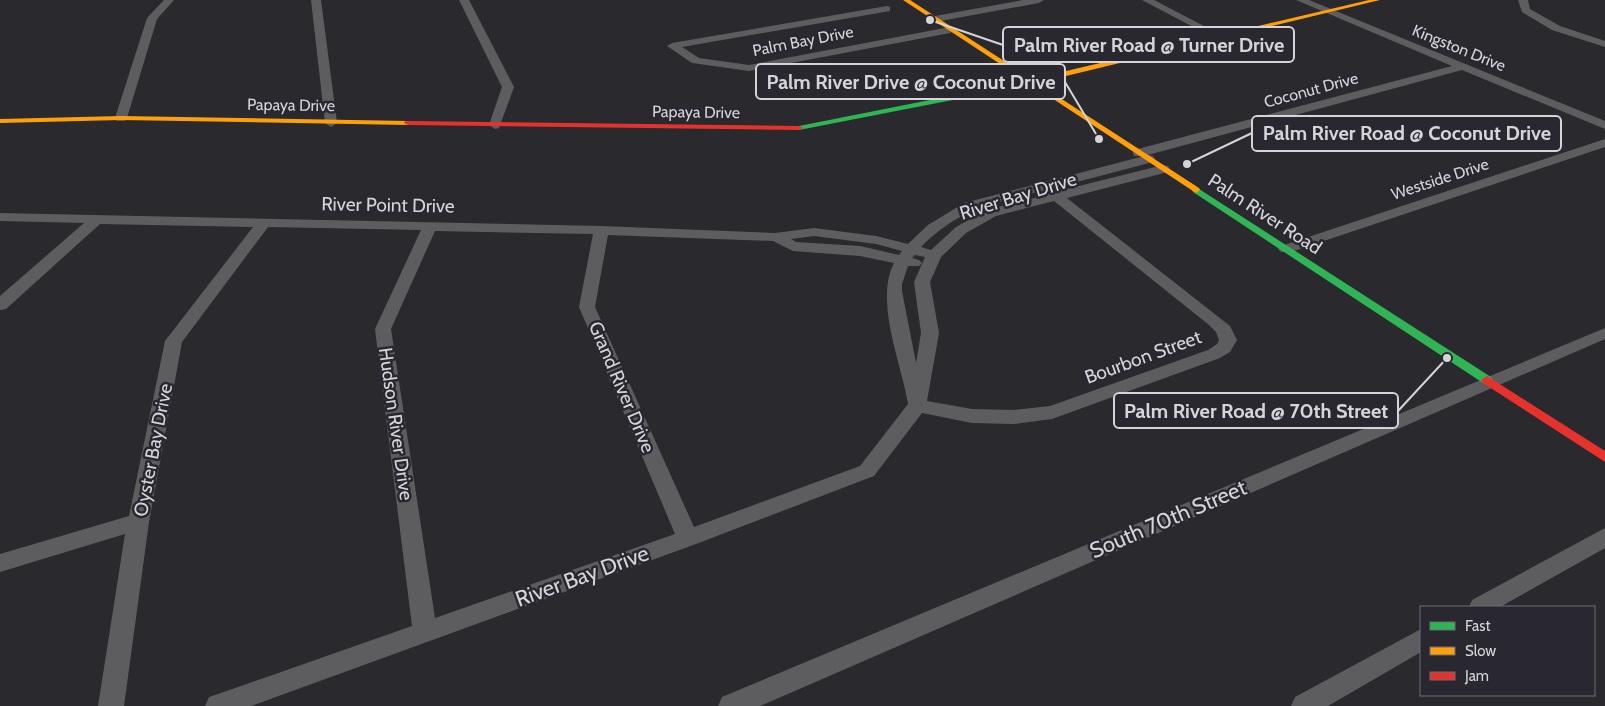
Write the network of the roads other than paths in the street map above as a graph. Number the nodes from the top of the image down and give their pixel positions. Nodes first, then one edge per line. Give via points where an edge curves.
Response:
1 (169, 0) edge
2 (316, 0) edge
3 (464, 0) edge
4 (906, 0) edge
5 (1040, 0) edge
6 (1147, 0) edge
7 (1301, 0) edge
8 (1376, 0) edge
9 (1523, 0) edge
10 (887, 9) dead end
11 (1328, 11) junction
12 (935, 19) junction
13 (950, 30) junction
14 (1222, 38) junction
15 (1605, 44) edge
16 (1462, 67) junction
17 (1032, 82) junction
18 (121, 118) junction
19 (0, 121) edge
20 (331, 123) junction
21 (495, 125) junction
22 (1605, 125) edge
23 (1605, 143) edge
24 (1143, 156) junction
25 (1163, 169) junction
26 (1050, 191) junction
27 (0, 217) edge
28 (98, 218) junction
29 (264, 222) junction
30 (430, 226) junction
31 (601, 230) junction
32 (1286, 249) junction
33 (908, 255) junction
34 (932, 260) junction
35 (0, 305) edge
36 (1605, 332) edge
37 (1490, 382) junction
38 (917, 406) junction
39 (1605, 457) edge
40 (138, 522) junction
41 (1605, 537) edge
42 (688, 538) junction
43 (0, 563) edge
44 (1482, 606) edge
45 (426, 632) junction
46 (1420, 641) edge
47 (111, 706) edge
48 (218, 706) edge
49 (731, 706) edge
50 (1304, 706) edge

1 - 18 street via 152,18
2 - 20 street
3 - 21 street via 508,87
4 - 12 street, Palm River Road
5 - 12 street
6 - 14 street
7 - 11 street, Kingston Drive
8 - 11 street, Papaya Drive
9 - 15 street via 1525,10 1556,28
10 - 13 street, Palm Bay Drive via 672,46 696,61 749,68
11 - 14 street, Papaya Drive
11 - 16 street, Kingston Drive
12 - 13 street, Palm River Road
13 - 17 street, Palm River Road
14 - 17 street, Papaya Drive
16 - 22 street, Kingston Drive
16 - 24 street, Coconut Drive
17 - 21 street, Papaya Drive via 794,129
17 - 24 street, Palm River Road
18 - 19 street, Papaya Drive
18 - 20 street, Papaya Drive
20 - 21 street, Papaya Drive
23 - 32 street, Westside Drive
24 - 25 street, Palm River Road
24 - 26 street, River Bay Drive
25 - 26 street, River Bay Drive
25 - 32 street, Palm River Road
26 - 33 street, River Bay Drive via 969,206 932,228
26 - 34 street, River Bay Drive via 991,213 961,230
26 - 38 street, Bourbon Street via 1215,321 1228,340 1224,348 1052,412 972,416
27 - 28 street, River Point Drive
28 - 29 street, River Point Drive
28 - 35 street
29 - 30 street, River Point Drive
29 - 40 street, Oyster Bay Drive via 174,341
30 - 31 street, River Point Drive
30 - 45 street, Hudson River Drive via 383,330
31 - 33 street, River Point Drive via 775,237 793,246
31 - 42 street, Grand River Drive via 587,307
32 - 37 street, Palm River Road
33 - 34 street, River Point Drive
33 - 38 street, River Bay Drive via 896,275 894,287
34 - 38 street, River Bay Drive via 922,282 930,333
36 - 37 street, South 70th Street
37 - 39 street, Palm River Road
37 - 49 street, South 70th Street
38 - 42 street, River Bay Drive via 867,471
40 - 43 street
40 - 47 street, Oyster Bay Drive
41 - 44 street
42 - 45 street, River Bay Drive
45 - 48 street, River Bay Drive
46 - 50 street

